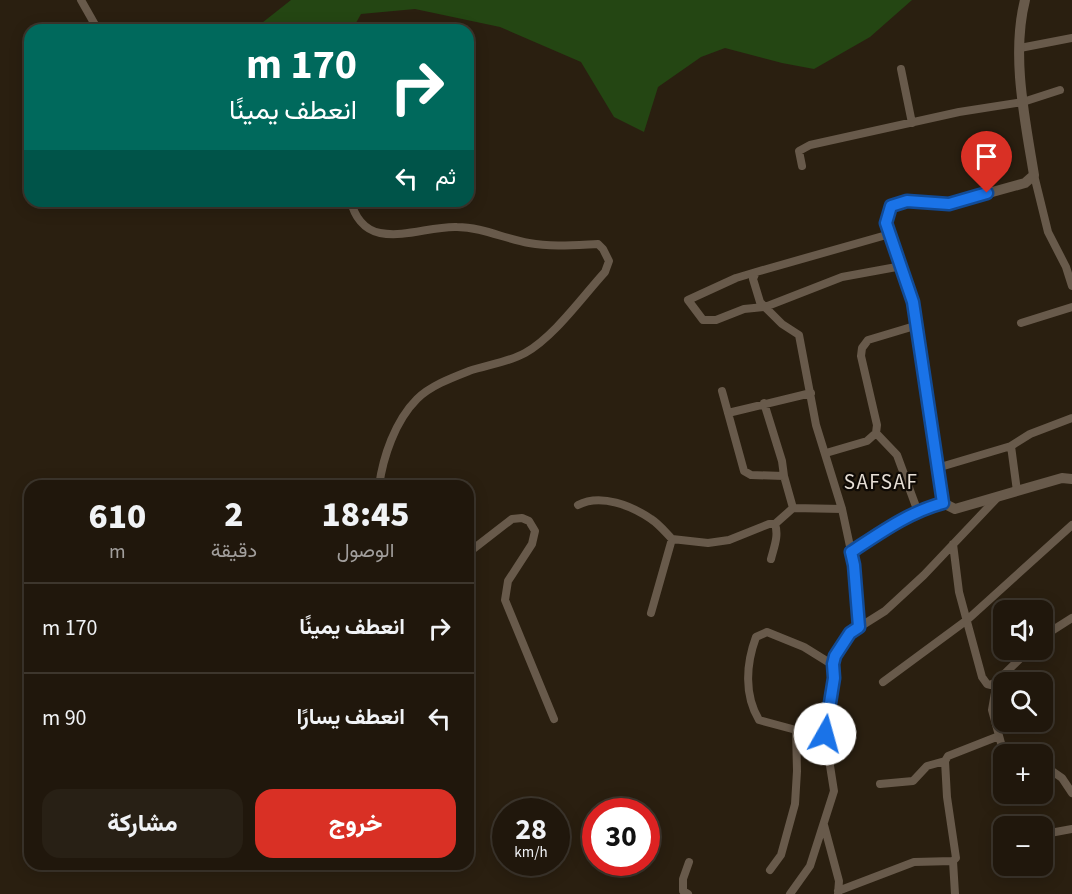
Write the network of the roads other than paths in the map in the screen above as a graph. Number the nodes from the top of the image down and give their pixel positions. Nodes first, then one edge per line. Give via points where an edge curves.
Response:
1 (81, 0) edge
2 (1025, 0) edge
3 (95, 24) edge
4 (1072, 38) edge
5 (1020, 48) junction
6 (901, 69) dead end
7 (1060, 90) dead end
8 (1023, 102) junction
9 (912, 123) junction
10 (802, 166) dead end
11 (1034, 175) junction
12 (354, 207) edge
13 (890, 234) junction
14 (902, 266) junction
15 (756, 272) junction
16 (1072, 286) edge
17 (765, 307) junction
18 (1072, 307) edge
19 (1021, 324) dead end
20 (918, 326) junction
21 (722, 391) dead end
22 (811, 393) junction
23 (764, 404) junction
24 (728, 413) junction
25 (1072, 418) edge
26 (876, 433) junction
27 (1011, 446) junction
28 (825, 453) junction
29 (937, 468) junction
30 (784, 476) junction
31 (1072, 479) edge
32 (380, 480) edge
33 (1017, 491) junction
34 (997, 498) junction
35 (943, 503) junction
36 (578, 505) dead end
37 (793, 508) junction
38 (842, 509) junction
39 (918, 512) junction
40 (775, 524) junction
41 (1072, 525) edge
42 (672, 539) junction
43 (953, 544) junction
44 (474, 548) edge
45 (851, 552) junction
46 (771, 559) dead end
47 (651, 613) dead end
48 (1072, 618) edge
49 (967, 620) junction
50 (859, 627) junction
51 (1053, 630) edge
52 (1019, 660) edge
53 (833, 664) junction
54 (1006, 672) edge
55 (883, 682) dead end
56 (993, 684) edge
57 (554, 719) dead end
58 (796, 729) junction
59 (998, 732) edge
60 (825, 734) junction
61 (999, 736) junction
62 (1001, 744) edge
63 (945, 760) junction
64 (1053, 772) edge
65 (880, 784) dead end
66 (1072, 793) edge
67 (824, 822) junction
68 (1072, 830) edge
69 (1053, 833) edge
70 (953, 861) junction
71 (689, 862) dead end
72 (770, 870) dead end
73 (838, 893) edge
74 (688, 894) edge
75 (790, 894) edge
76 (955, 894) edge

1 - 3 street
2 - 5 street
4 - 5 street
5 - 8 street
6 - 9 street
7 - 8 street
8 - 9 street
8 - 11 street
9 - 10 street via 799,150
11 - 13 street via 1025,183 949,204 907,201 891,206 886,223
11 - 16 street via 1048,231
12 - 32 street via 361,223 380,234 457,227 529,243 598,244 609,261 606,272 543,340 524,354 440,383 418,398 404,415 386,454
13 - 14 street
13 - 15 street
14 - 17 street via 842,277
14 - 20 street
15 - 17 street via 755,290
15 - 17 street via 688,300 703,320
17 - 22 street via 800,335
18 - 19 street
20 - 26 street via 868,340 862,348
20 - 29 street
21 - 24 street
22 - 23 street
22 - 28 street
23 - 24 street
23 - 30 street
24 - 30 street via 744,471 751,475
25 - 27 street
26 - 28 street via 867,441
26 - 39 street via 897,455
27 - 29 street
27 - 33 street
28 - 38 street
29 - 35 street
30 - 37 street
31 - 33 street via 1062,478
33 - 34 street
34 - 35 street via 955,509
34 - 43 street
35 - 39 street
36 - 42 street via 594,500 616,502 652,519
37 - 38 street
37 - 40 street
38 - 45 street
39 - 45 street
40 - 42 street via 729,540 708,543
40 - 46 street via 776,542
41 - 49 street
42 - 47 street
43 - 49 street
43 - 50 street via 885,611
44 - 57 street via 512,519 529,521 535,531 532,544 508,581 505,600
45 - 50 street
48 - 51 street
49 - 55 street
49 - 56 street via 982,677 987,684
50 - 53 street via 845,641
52 - 54 street
53 - 58 street via 767,632 756,637 749,658 750,706 759,720
53 - 60 street
58 - 60 street
58 - 72 street via 795,804 781,855
59 - 61 street
60 - 67 street via 834,791
61 - 62 street
61 - 63 street
63 - 65 street via 927,766 914,781
63 - 70 street via 956,858
64 - 66 street
67 - 73 street via 839,881
67 - 75 street via 810,867
68 - 69 street
70 - 73 street via 914,862
70 - 76 street
71 - 74 street via 683,879 683,891

